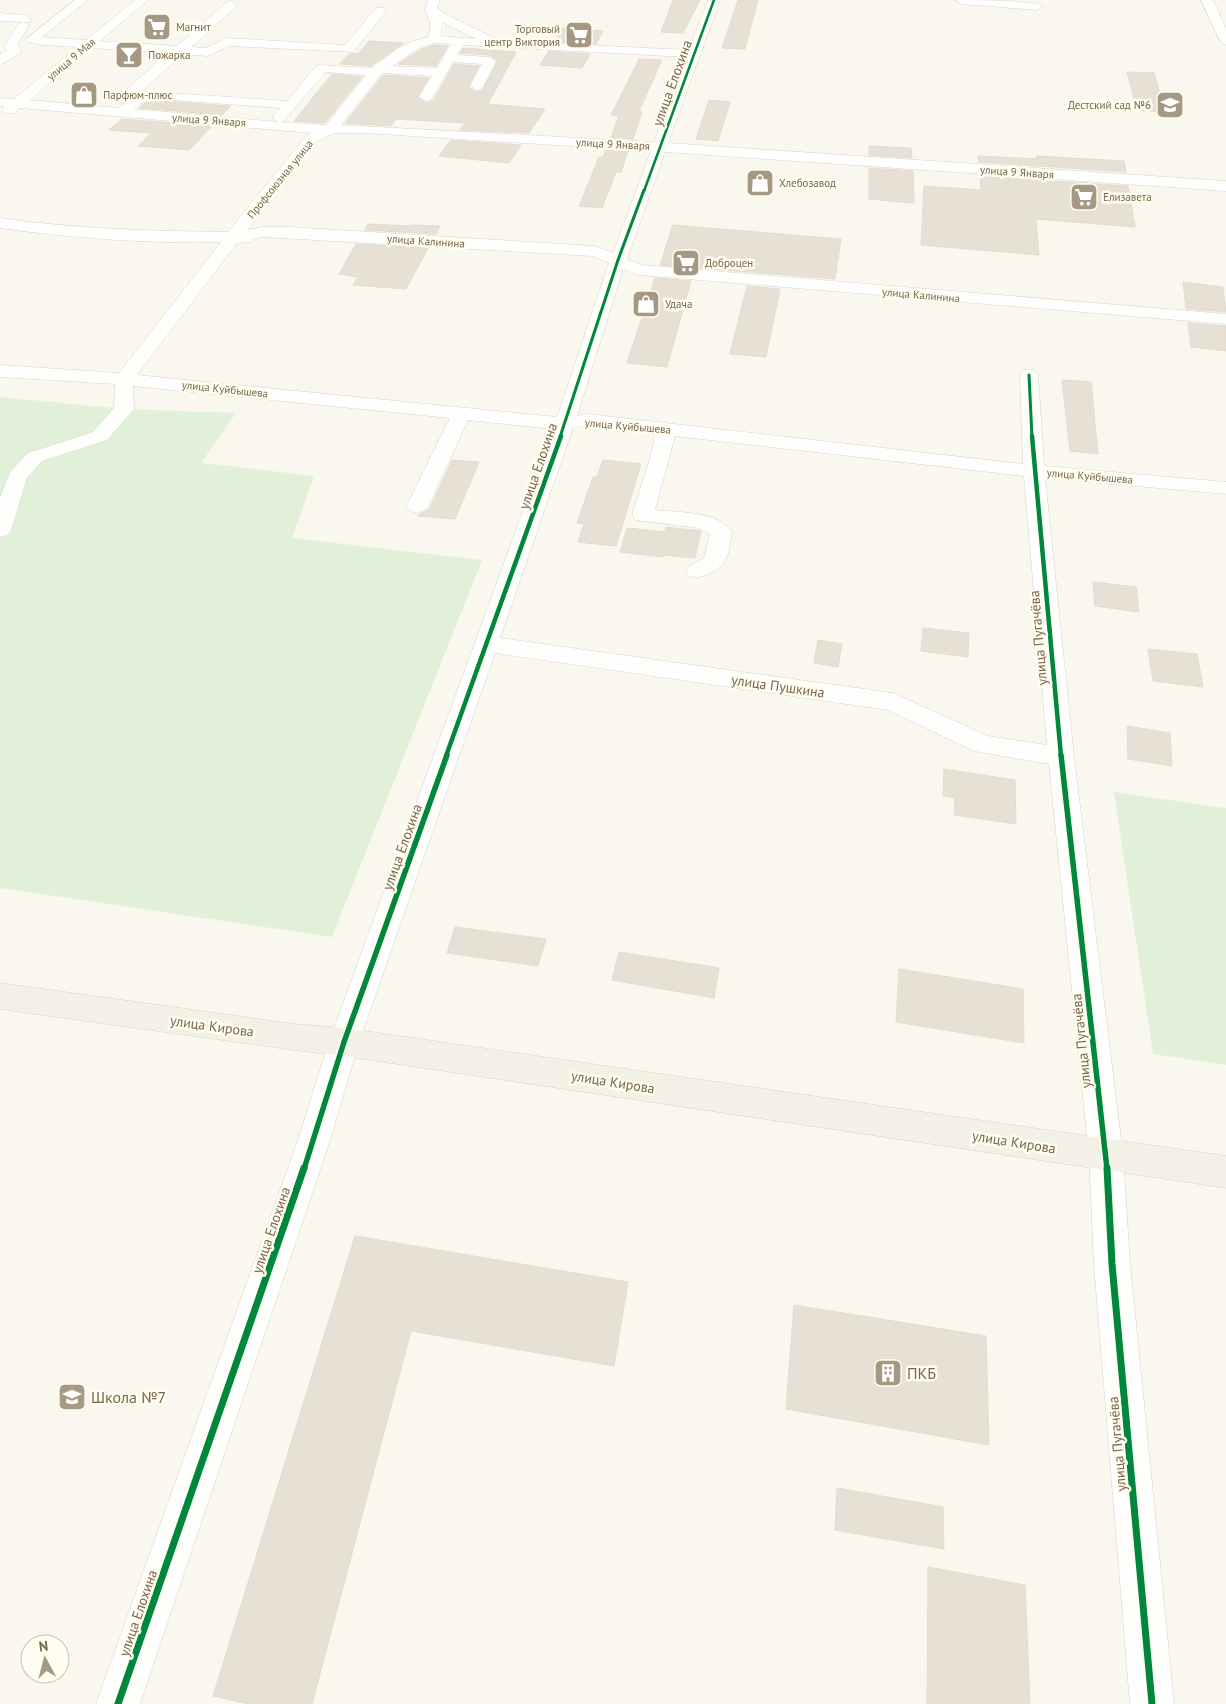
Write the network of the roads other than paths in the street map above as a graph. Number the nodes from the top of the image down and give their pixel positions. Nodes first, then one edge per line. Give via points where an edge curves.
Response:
1 (82, 0) edge
2 (142, 0) edge
3 (714, 0) edge
4 (962, 0) edge
5 (1207, 0) edge
6 (231, 5) dead end
7 (433, 5) edge
8 (1037, 6) dead end
9 (380, 12) dead end
10 (0, 17) edge
11 (1221, 20) edge
12 (136, 37) dead end
13 (435, 39) junction
14 (459, 41) junction
15 (1226, 41) edge
16 (88, 44) junction
17 (498, 45) junction
18 (125, 47) junction
19 (180, 50) junction
20 (694, 54) junction
21 (449, 58) junction
22 (0, 61) edge
23 (378, 70) junction
24 (441, 72) junction
25 (477, 86) dead end
26 (426, 97) dead end
27 (0, 102) edge
28 (17, 103) junction
29 (290, 105) junction
30 (116, 112) junction
31 (0, 117) edge
32 (274, 125) junction
33 (329, 130) junction
34 (661, 147) junction
35 (1226, 186) edge
36 (0, 223) edge
37 (233, 237) junction
38 (618, 260) junction
39 (1226, 319) edge
40 (0, 371) edge
41 (1029, 376) dead end
42 (124, 379) junction
43 (462, 413) junction
44 (565, 424) junction
45 (666, 429) junction
46 (1034, 471) junction
47 (1226, 488) edge
48 (417, 507) dead end
49 (0, 530) edge
50 (697, 571) dead end
51 (487, 644) junction
52 (1061, 757) junction
53 (0, 996) edge
54 (344, 1042) junction
55 (1106, 1156) junction
56 (1226, 1172) edge
57 (118, 1704) edge
58 (1152, 1704) edge

1 - 16 street via 32,39
2 - 16 street, улица 9 Мая
3 - 20 street, улица Елохина
4 - 8 street
5 - 11 street
6 - 19 street
7 - 13 street
7 - 17 street via 439,16
9 - 19 street via 348,49 227,42 208,52
10 - 22 street via 24,22 10,46 15,50
11 - 15 street
12 - 18 street
13 - 14 street
13 - 23 street, Профсоюзная улица via 410,48
14 - 17 street
14 - 21 street
16 - 18 street
16 - 28 street, улица 9 Мая
17 - 20 street
18 - 19 street
19 - 30 street
20 - 34 street, улица Елохина
21 - 24 street
21 - 25 street via 490,61
23 - 24 street
23 - 29 street via 322,68
23 - 33 street, Профсоюзная улица
24 - 26 street
27 - 28 street, улица 9 Января
28 - 30 street, улица 9 Января
28 - 31 street, улица 9 Мая
29 - 30 street via 144,94
29 - 32 street
30 - 32 street, улица 9 Января
32 - 33 street, улица 9 Января
33 - 34 street, улица 9 Января via 365,129
33 - 37 street, Профсоюзная улица via 311,138
34 - 35 street, улица 9 Января
34 - 38 street, улица Елохина
36 - 37 street, улица Калинина via 188,238
37 - 38 street, улица Калинина via 281,246 550,264
37 - 42 street, Профсоюзная улица
38 - 39 street, улица Калинина via 639,270
38 - 44 street, улица Елохина
40 - 42 street, улица Куйбышева
41 - 46 street, улица Пугачёва
42 - 43 street, улица Куйбышева
42 - 49 street via 124,409 100,436 35,457 17,476
43 - 44 street, улица Куйбышева
43 - 48 street
44 - 45 street, улица Куйбышева via 587,420
44 - 51 street, улица Елохина
45 - 46 street, улица Куйбышева
45 - 50 street via 643,514 704,522 721,532 714,562
46 - 47 street, улица Куйбышева
46 - 52 street, улица Пугачёва
51 - 52 street, улица Пушкина via 893,702 983,744
51 - 54 street, улица Елохина
52 - 55 street, улица Пугачёва
53 - 54 main road, улица Кирова
54 - 55 main road, улица Кирова
54 - 57 street, улица Елохина via 314,1140
55 - 56 main road, улица Кирова
55 - 58 street, улица Пугачёва via 1112,1264

